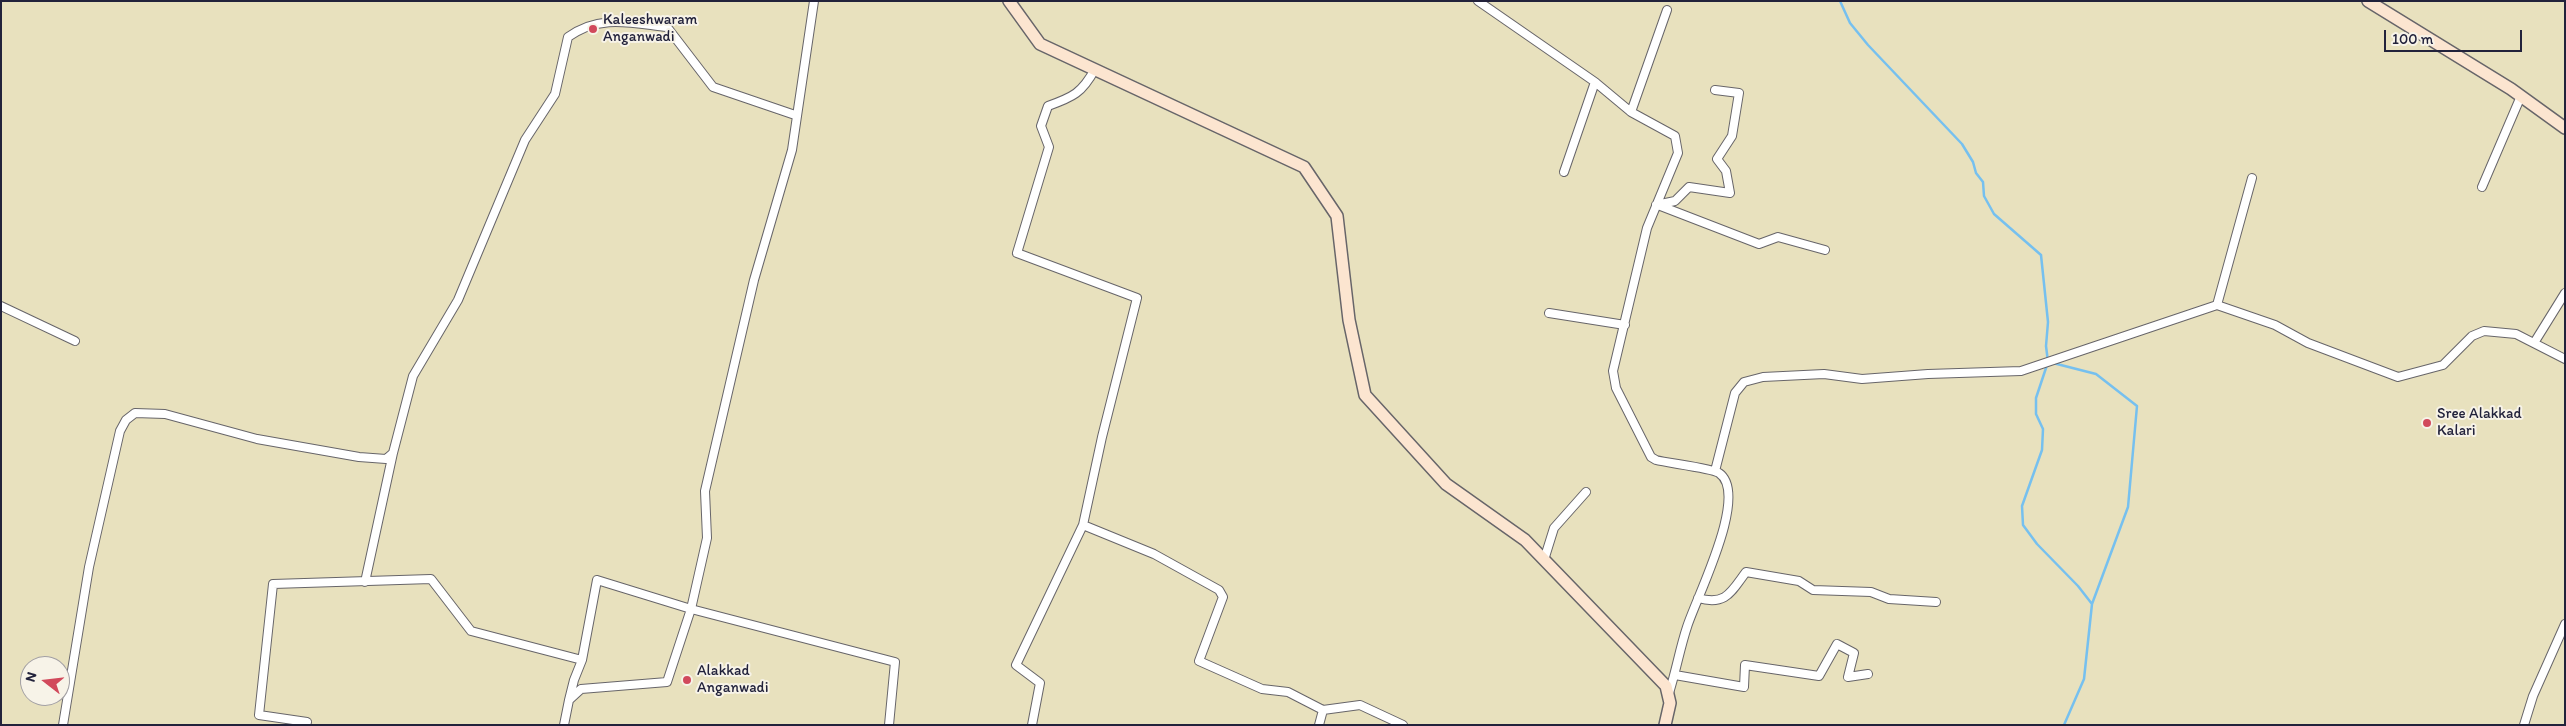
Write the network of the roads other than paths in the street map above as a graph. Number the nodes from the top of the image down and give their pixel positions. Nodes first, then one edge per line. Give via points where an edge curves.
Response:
1 (814, 1) edge
2 (1009, 1) edge
3 (1478, 1) edge
4 (2368, 1) edge
5 (1667, 10) dead end
6 (1095, 70) junction
7 (1595, 82) junction
8 (1715, 90) dead end
9 (2521, 96) junction
10 (1631, 112) junction
11 (795, 115) junction
12 (2565, 128) edge
13 (1564, 172) dead end
14 (2252, 178) dead end
15 (2482, 187) dead end
16 (1656, 205) junction
17 (1825, 250) dead end
18 (2565, 293) edge
19 (2217, 305) junction
20 (1, 306) edge
21 (1549, 313) dead end
22 (1625, 325) junction
23 (76, 341) dead end
24 (2534, 343) junction
25 (2565, 359) edge
26 (393, 453) junction
27 (1715, 472) junction
28 (1586, 492) dead end
29 (1083, 525) junction
30 (1544, 560) junction
31 (365, 582) junction
32 (1698, 598) junction
33 (1936, 602) dead end
34 (692, 609) junction
35 (2565, 624) edge
36 (582, 660) junction
37 (1868, 674) dead end
38 (1675, 675) junction
39 (1669, 693) junction
40 (569, 700) junction
41 (1323, 710) junction
42 (64, 725) edge
43 (306, 725) edge
44 (564, 725) edge
45 (889, 725) edge
46 (1032, 725) edge
47 (1319, 725) edge
48 (1403, 725) edge
49 (1665, 725) edge
50 (2524, 725) edge

1 - 11 street
2 - 6 street via 1040,44
3 - 7 street
4 - 9 street
5 - 10 street
6 - 29 street via 1084,89 1048,106 1041,126 1049,147 1017,253 1138,298
6 - 30 street via 1304,167 1337,216 1349,320 1365,396 1446,484 1525,540
7 - 10 street
7 - 13 street
8 - 16 street via 1739,93 1732,136 1717,159 1726,171 1730,193 1688,187 1674,201
9 - 12 street
9 - 15 street
10 - 16 street via 1676,136 1678,153
11 - 26 street via 713,88 667,27 609,21 582,27 568,37 555,94 524,140 458,300 413,376
11 - 34 street via 792,150 754,280 705,491 707,538
14 - 19 street
16 - 17 street via 1759,244 1778,237
16 - 22 street
18 - 24 street
19 - 24 street via 2275,325 2308,344 2398,377 2444,366 2472,336 2484,331 2516,334
19 - 27 street via 2021,371 1862,379 1824,374 1763,377 1744,382 1735,393
20 - 23 street
21 - 22 street
22 - 27 street via 1613,377 1649,454 1656,460
24 - 25 street
26 - 31 street
26 - 42 street via 386,459 359,457 257,439 165,414 134,413 120,431 89,567
27 - 32 street via 1718,471 1726,481 1729,499 1722,534
28 - 30 street via 1554,528
29 - 41 street via 1154,554 1219,590 1223,597 1199,661 1262,689 1288,692
29 - 46 street via 1016,665 1040,683
30 - 39 street via 1666,686
31 - 36 street via 431,580 471,631
31 - 43 street via 273,584 259,714 307,722
32 - 33 street via 1712,602 1726,598 1746,572 1799,581 1813,590 1871,592 1889,599
32 - 38 street
34 - 36 street via 597,580
34 - 40 street via 667,682 580,689
34 - 45 street via 895,662
35 - 50 street via 2533,696
36 - 40 street
37 - 38 street via 1848,677 1854,654 1837,644 1819,676 1745,665 1744,687
38 - 39 street
39 - 49 street
40 - 44 street
41 - 47 street
41 - 48 street via 1360,705

